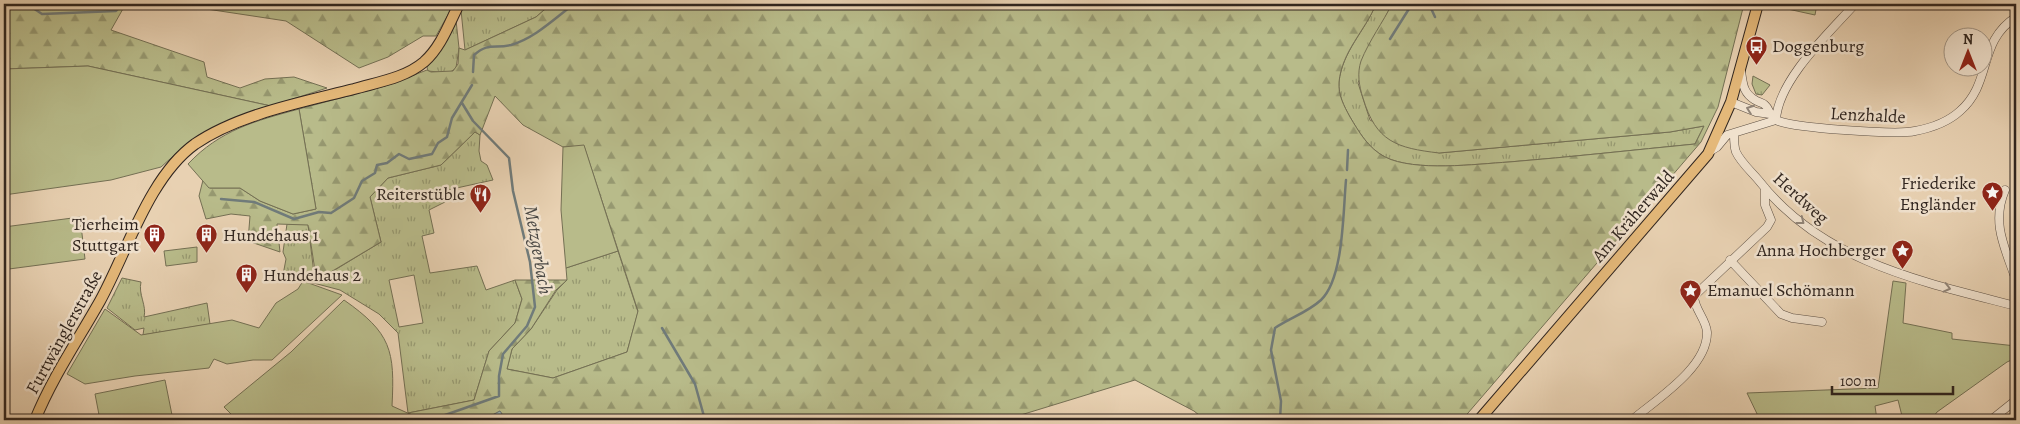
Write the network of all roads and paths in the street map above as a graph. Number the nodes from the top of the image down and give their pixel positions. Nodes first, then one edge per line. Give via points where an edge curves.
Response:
1 (459, 4) edge
2 (1758, 4) edge
3 (1855, 4) edge
4 (2016, 17) edge
5 (1741, 70) junction
6 (1731, 102) junction
7 (1773, 117) junction
8 (1724, 122) junction
9 (1734, 133) junction
10 (1709, 152) junction
11 (1765, 188) junction
12 (2005, 190) dead end
13 (120, 259) junction
14 (1730, 260) junction
15 (2016, 280) edge
16 (2016, 306) edge
17 (1822, 322) dead end
18 (2016, 400) edge
19 (28, 420) edge
20 (35, 420) edge
21 (1479, 420) edge
22 (1632, 420) edge
23 (1991, 420) edge

1 - 13 main road, Furtwänglerstraße via 439,43 416,68 236,122 193,145 162,178
2 - 5 main road, Am Kräherwald
3 - 7 street via 1788,84
4 - 7 street, Lenzhalde via 2004,24 1993,38 1979,86 1968,103 1939,124 1915,132 1901,132 1813,127
5 - 6 main road, Am Kräherwald
5 - 7 street via 1747,95 1765,105
7 -> 6 street, Lenzhalde
6 - 8 main road, Am Kräherwald
7 - 9 street, Lenzhalde
8 - 9 street via 1725,129
8 - 10 main road, Am Kräherwald
9 - 10 street, Lenzhalde
9 - 11 street, Herdweg via 1736,152
10 - 21 main road, Am Kräherwald
11 - 14 street via 1765,205 1770,220 1767,227
11 -> 16 street, Herdweg via 1810,228 1857,257 1905,277
12 - 15 street via 1998,206 1998,225
13 - 19 main road, Furtwänglerstraße via 109,272
13 - 20 main road, Furtwänglerstraße
14 - 17 street via 1781,314
14 - 22 street via 1694,296 1707,333 1704,351 1697,364
18 - 23 street

